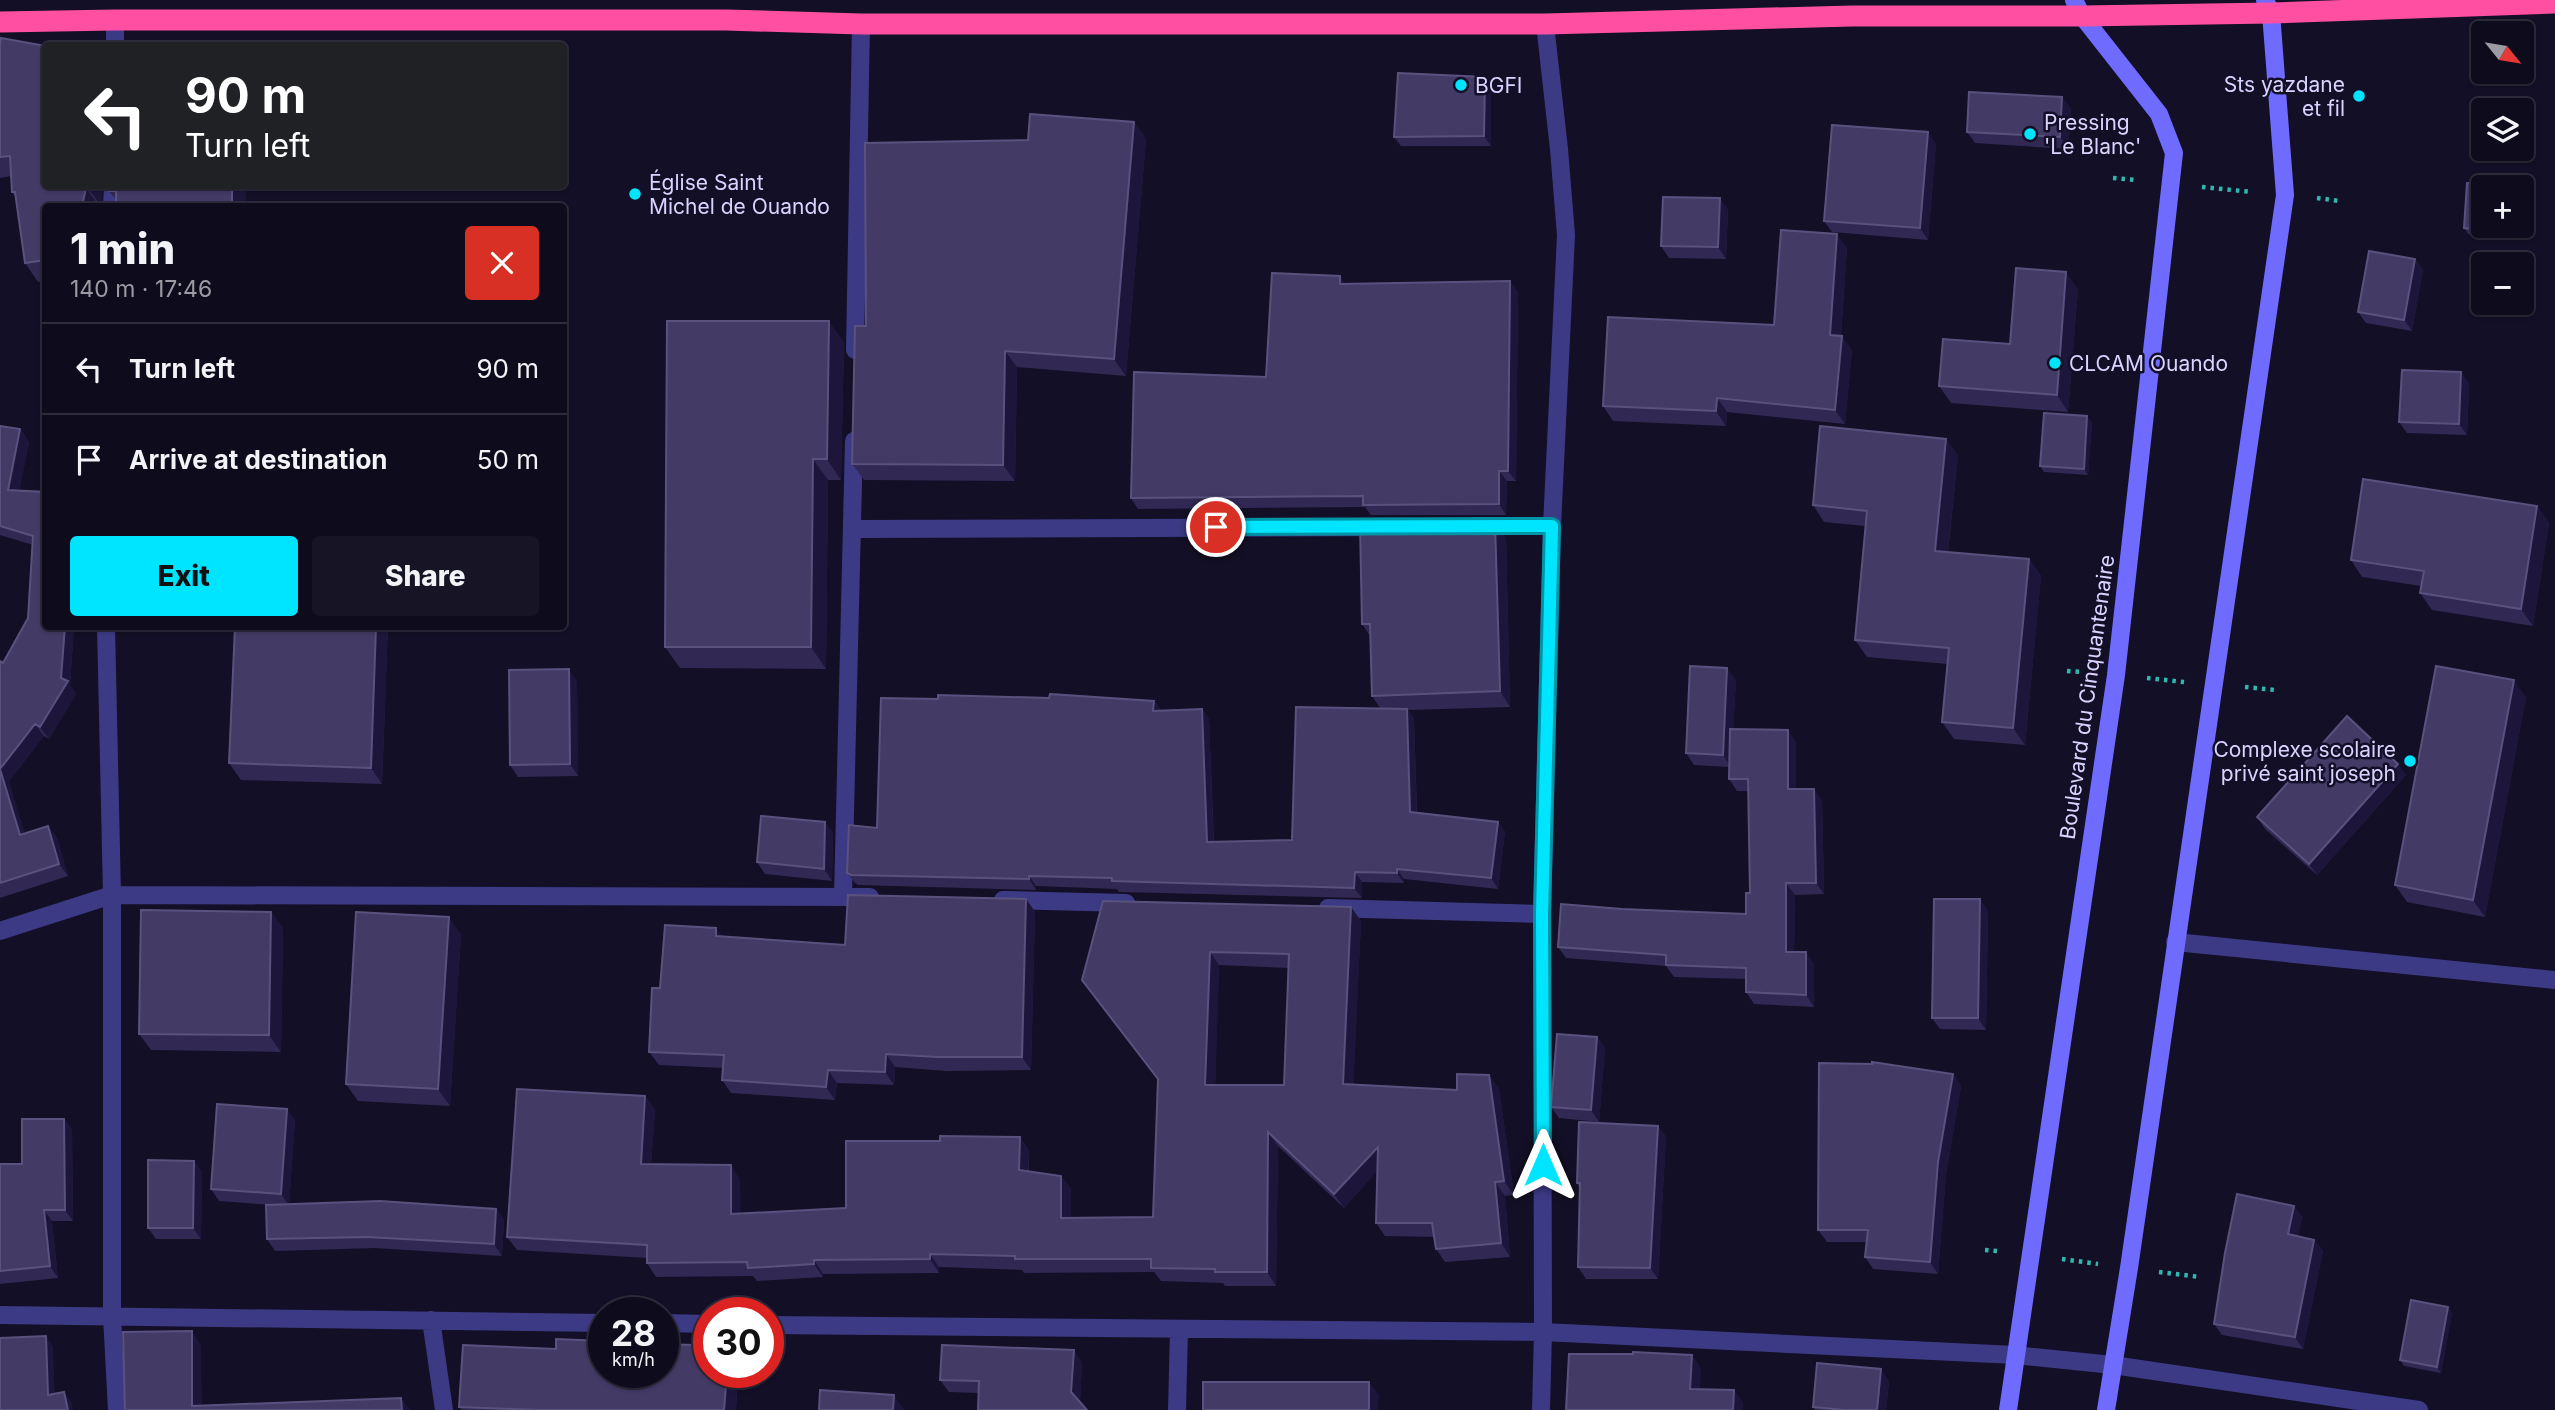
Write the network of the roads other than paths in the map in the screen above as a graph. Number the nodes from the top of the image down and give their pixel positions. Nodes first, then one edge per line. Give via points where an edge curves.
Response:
1 (2555, 3) edge
2 (2268, 7) edge
3 (2078, 8) edge
4 (115, 20) junction
5 (0, 22) edge
6 (861, 24) junction
7 (1545, 24) junction
8 (114, 42) edge
9 (855, 365) edge
10 (854, 420) edge
11 (1454, 526) edge
12 (1552, 526) junction
13 (1398, 527) edge
14 (852, 529) junction
15 (106, 630) edge
16 (112, 895) junction
17 (843, 896) junction
18 (885, 897) edge
19 (983, 900) edge
20 (1150, 904) edge
21 (1304, 908) edge
22 (1542, 914) junction
23 (0, 931) edge
24 (2175, 943) junction
25 (2555, 980) edge
26 (0, 1315) edge
27 (112, 1317) junction
28 (431, 1320) junction
29 (588, 1322) edge
30 (784, 1325) edge
31 (1179, 1330) junction
32 (1543, 1332) junction
33 (2015, 1355) junction
34 (2113, 1365) junction
35 (117, 1410) edge
36 (444, 1410) edge
37 (1177, 1410) edge
38 (1541, 1410) edge
39 (2008, 1410) edge
40 (2106, 1410) edge
41 (2419, 1410) edge

1 - 2 highway
2 - 3 highway
2 - 24 main road via 2285,195
3 - 7 highway
3 - 33 main road, Boulevard du Cinquantenaire via 2159,114 2174,153 2116,675
4 - 5 highway
4 - 6 highway
4 - 8 street
6 - 7 highway
6 - 9 street
7 - 12 street via 1566,235
10 - 14 street
11 - 12 street
12 - 22 street
13 - 14 street
14 - 17 street
15 - 16 street
16 - 17 street
16 - 23 street
16 - 27 street
17 - 18 street
19 - 20 street
21 - 22 street
22 - 32 street
24 - 25 street
24 - 34 main road
26 - 27 street
27 - 28 street
27 - 35 street
28 - 29 street
28 - 36 street
30 - 31 street
31 - 32 street
31 - 37 street
32 - 33 street
32 - 38 street
33 - 34 street
33 - 39 main road, Boulevard du Cinquantenaire
34 - 40 main road
34 - 41 street

